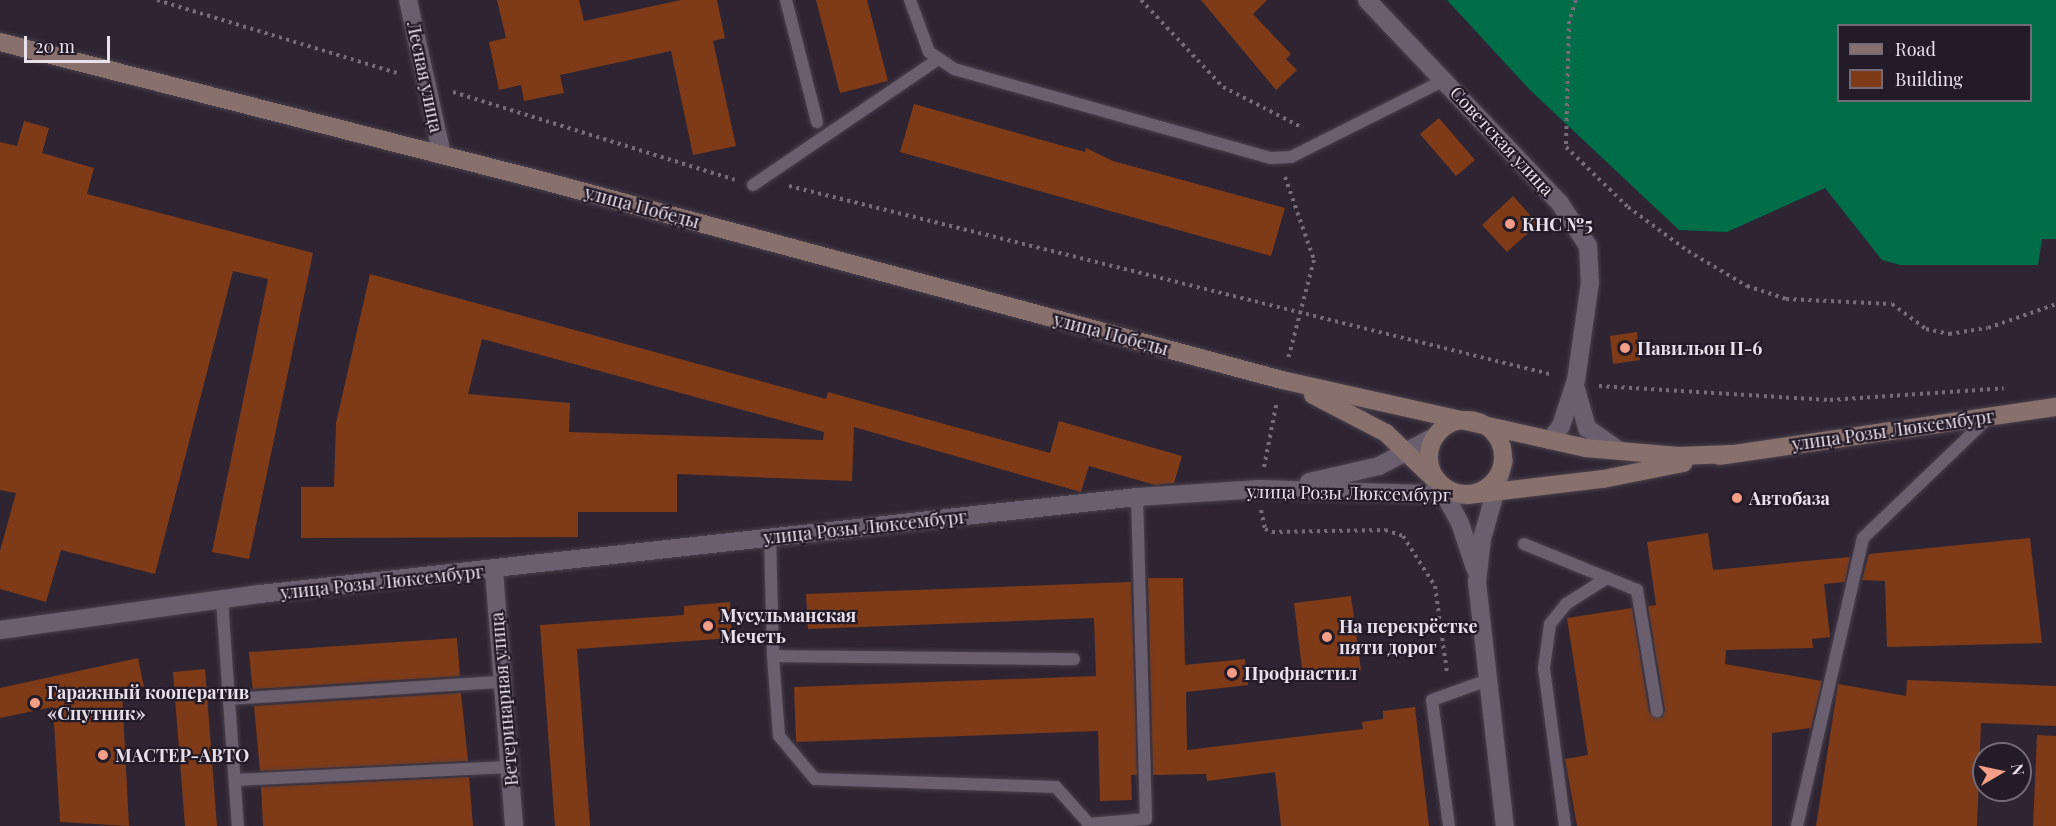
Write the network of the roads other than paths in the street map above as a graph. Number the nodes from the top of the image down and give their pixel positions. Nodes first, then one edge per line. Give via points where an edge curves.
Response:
1 (408, 0) edge
2 (786, 0) edge
3 (910, 0) edge
4 (1367, 0) edge
5 (0, 42) edge
6 (937, 60) junction
7 (1445, 80) junction
8 (817, 122) dead end
9 (442, 155) junction
10 (753, 185) road end
11 (1282, 380) junction
12 (1576, 380) junction
13 (2056, 407) edge
14 (1990, 416) junction
15 (1477, 421) junction
16 (1434, 437) junction
17 (1550, 440) junction
18 (1409, 452) junction
19 (1631, 454) junction
20 (1730, 454) junction
21 (1504, 461) junction
22 (1441, 488) junction
23 (1260, 489) junction
24 (1496, 491) junction
25 (1468, 495) junction
26 (1137, 497) junction
27 (770, 536) junction
28 (1524, 544) dead end
29 (494, 571) junction
30 (1607, 578) junction
31 (1477, 582) junction
32 (222, 600) junction
33 (0, 630) edge
34 (773, 656) junction
35 (1074, 659) dead end
36 (1488, 680) junction
37 (500, 682) junction
38 (229, 699) junction
39 (1657, 711) dead end
40 (509, 767) junction
41 (235, 780) junction
42 (238, 826) edge
43 (514, 826) edge
44 (1449, 826) edge
45 (1506, 826) edge
46 (1565, 826) edge
47 (1797, 826) edge

1 - 9 street, Лесная улица
2 - 8 lane
3 - 6 lane via 922,40
4 - 7 street, Советская улица
5 - 9 street, улица Победы
6 - 7 lane via 1279,159
6 - 10 lane
7 - 12 street, Советская улица via 1559,202 1588,246 1590,282
9 - 11 street, улица Победы
11 - 15 street, улица Победы
11 - 18 street, улица Победы via 1367,421
12 - 17 street, Советская улица via 1561,426
12 - 19 street via 1587,428 1605,445
13 - 14 street, улица Розы Люксембург
14 - 20 street, улица Розы Люксембург
14 - 47 lane via 1863,538
15 - 16 street via 1454,423
15 - 17 street, улица Розы Люксембург
15 - 21 street via 1502,444
16 - 18 street
16 - 22 street via 1429,453
17 - 19 street, улица Розы Люксембург
18 - 22 street, улица Победы
18 - 23 street via 1361,472
19 - 20 street, улица Розы Люксембург
20 - 24 street, улица Розы Люксембург via 1603,479
21 - 24 street
21 - 25 street via 1497,478
22 - 23 street, улица Розы Люксембург
22 - 25 street
22 - 31 street via 1460,523
23 - 26 street, улица Розы Люксембург
24 - 25 street, улица Розы Люксембург
24 - 31 street
26 - 27 street, улица Розы Люксембург
26 - 34 lane via 1146,819 1089,824 1056,787 815,780 778,736
27 - 29 street, улица Розы Люксембург
27 - 34 lane
28 - 30 lane
29 - 32 street, улица Розы Люксембург
29 - 37 street, Ветеринарная улица
30 - 39 lane via 1637,590
30 - 46 lane via 1566,604 1550,624 1544,668
31 - 36 street
32 - 33 street, улица Розы Люксембург
32 - 38 lane
34 - 35 lane
36 - 44 lane via 1432,700
36 - 45 street
37 - 38 lane
37 - 40 street, Ветеринарная улица
38 - 41 lane
40 - 41 lane
40 - 43 street, Ветеринарная улица
41 - 42 lane

